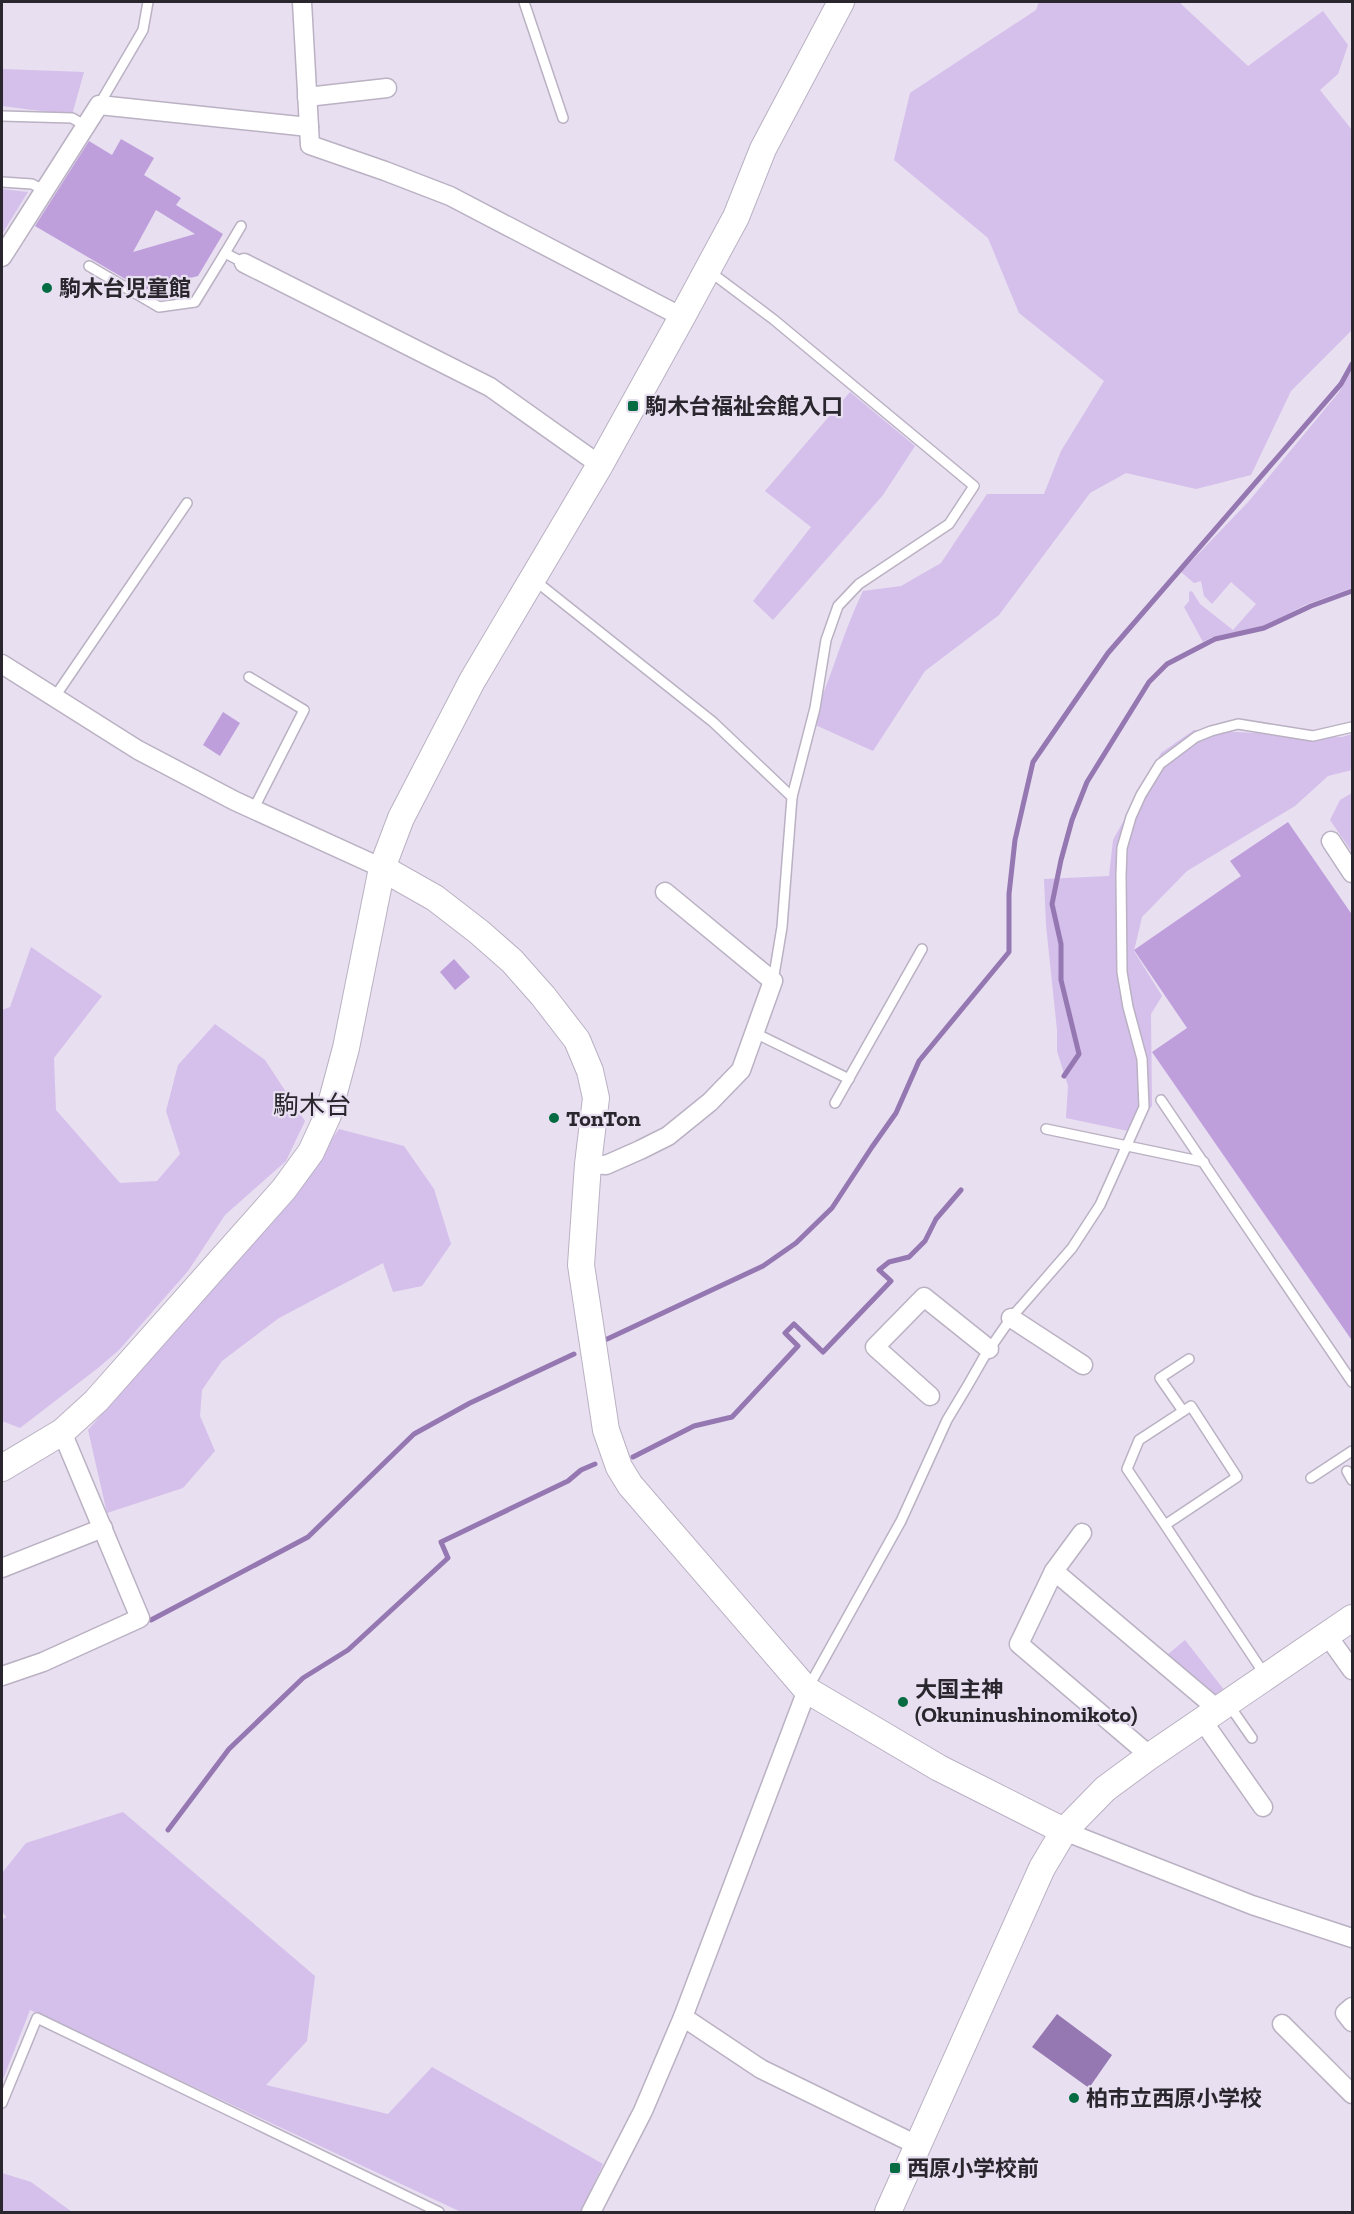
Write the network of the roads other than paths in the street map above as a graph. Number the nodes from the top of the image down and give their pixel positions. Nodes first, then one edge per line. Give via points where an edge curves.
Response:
1 (148, 2) edge
2 (302, 2) edge
3 (524, 2) edge
4 (841, 2) edge
5 (387, 88) dead end
6 (307, 97) junction
7 (99, 105) junction
8 (2, 116) edge
9 (563, 117) dead end
10 (86, 126) junction
11 (309, 127) junction
12 (2, 182) edge
13 (44, 190) junction
14 (241, 226) dead end
15 (225, 253) junction
16 (2, 257) edge
17 (244, 263) joint
18 (88, 266) dead end
19 (708, 269) junction
20 (682, 317) junction
21 (600, 465) junction
22 (187, 503) dead end
23 (531, 578) junction
24 (2, 664) edge
25 (249, 677) dead end
26 (54, 698) junction
27 (1353, 726) edge
28 (792, 797) junction
29 (253, 810) junction
30 (1331, 841) dead end
31 (382, 868) junction
32 (1353, 873) edge
33 (665, 892) dead end
34 (922, 949) dead end
35 (773, 981) junction
36 (755, 1033) junction
37 (849, 1079) junction
38 (1161, 1100) dead end
39 (835, 1103) dead end
40 (1046, 1129) dead end
41 (1126, 1144) junction
42 (1204, 1162) junction
43 (588, 1164) junction
44 (1011, 1318) junction
45 (989, 1349) junction
46 (1189, 1359) dead end
47 (1083, 1365) dead end
48 (1353, 1382) edge
49 (930, 1396) dead end
50 (1183, 1411) junction
51 (62, 1432) junction
52 (1353, 1451) edge
53 (2, 1468) edge
54 (1347, 1471) dead end
55 (1311, 1478) dead end
56 (1353, 1480) edge
57 (1165, 1525) junction
58 (103, 1528) junction
59 (1082, 1533) dead end
60 (2, 1568) edge
61 (1054, 1571) junction
62 (1353, 1618) edge
63 (1327, 1635) junction
64 (1353, 1670) edge
65 (2, 1676) edge
66 (1266, 1677) junction
67 (807, 1690) junction
68 (1215, 1711) junction
69 (1252, 1738) dead end
70 (1147, 1758) junction
71 (1263, 1807) dead end
72 (1064, 1831) junction
73 (1353, 1938) edge
74 (1353, 2007) edge
75 (683, 2016) junction
76 (1353, 2022) edge
77 (1282, 2024) dead end
78 (1353, 2094) edge
79 (2, 2103) edge
80 (919, 2146) junction
81 (439, 2212) edge
82 (591, 2212) edge
83 (888, 2212) edge

1 - 7 lane via 143,30
2 - 6 street
3 - 9 lane
4 - 19 street via 763,149 736,217
5 - 6 street
6 - 11 street
7 - 10 street
7 - 11 street
8 - 10 lane via 72,118
10 - 13 street
11 - 20 street via 310,145 450,196
12 - 13 lane via 32,184
13 - 16 street
14 - 15 lane
15 - 17 lane
15 - 18 lane via 195,302 159,307
17 - 21 street via 490,387
19 - 20 street
19 - 28 lane via 974,486 949,524 859,584 838,606 826,640 815,708
20 - 21 street
21 - 23 street
22 - 26 lane
23 - 28 lane via 713,722
23 - 31 street via 401,818
24 - 26 street
25 - 29 lane via 304,710
26 - 29 street via 138,750
27 - 41 lane via 1312,736 1238,724 1211,731 1196,737 1160,764 1141,795 1122,848 1122,972 1142,1059 1144,1107
28 - 35 lane via 782,927
29 - 31 street
30 - 32 street
31 - 43 street via 435,898 512,961 577,1040 597,1098
31 - 51 street via 346,1048 328,1115 311,1152 284,1189 96,1401
33 - 35 street
34 - 37 lane
35 - 36 street
36 - 37 lane
36 - 43 street via 741,1070 689,1120 668,1136 606,1165
37 - 39 lane
38 - 42 lane
40 - 41 lane
41 - 42 lane
41 - 44 lane via 1095,1214 1072,1248
42 - 48 lane
43 - 67 street via 582,1265 606,1430 619,1467 645,1505
44 - 45 lane
44 - 47 street
45 - 49 street via 924,1297 875,1347
45 - 67 lane via 947,1420 901,1521
46 - 50 lane via 1160,1378
50 - 57 lane via 1139,1440 1127,1469
50 - 57 lane via 1191,1406 1237,1477
51 - 53 street
51 - 58 street
52 - 55 lane
54 - 56 lane
57 - 66 lane
58 - 60 street
58 - 65 street via 140,1618
59 - 61 street
61 - 68 street
61 - 70 street via 1019,1644 1142,1749
62 - 63 street
63 - 64 street
63 - 66 street
66 - 68 street
67 - 72 street via 939,1768
67 - 75 street
68 - 69 lane
68 - 70 street
68 - 71 street
70 - 72 street via 1106,1789
72 - 73 street via 1252,1905
72 - 80 street via 1042,1869
74 - 76 street via 1346,2013
75 - 80 street via 761,2069
75 - 82 street via 643,2111
77 - 78 street
79 - 81 lane via 37,2018
80 - 83 street

